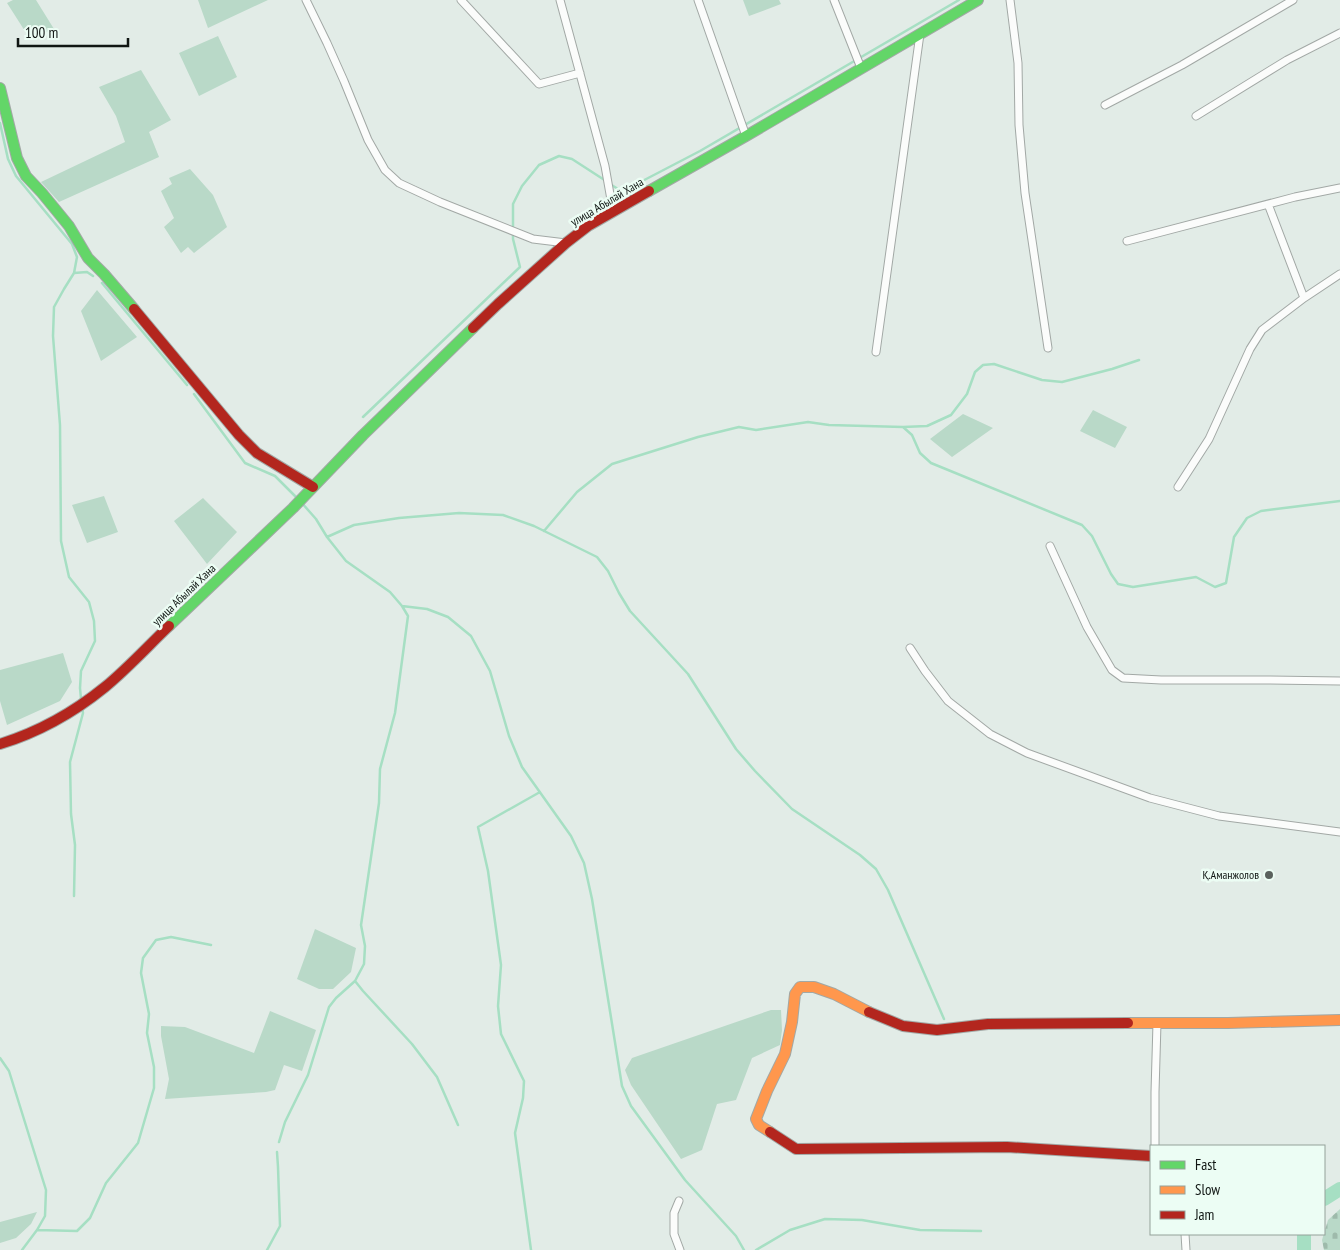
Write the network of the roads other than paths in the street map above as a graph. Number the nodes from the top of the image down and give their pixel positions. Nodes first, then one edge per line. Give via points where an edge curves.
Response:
1 (306, 0) edge
2 (462, 0) edge
3 (560, 0) edge
4 (698, 0) edge
5 (834, 0) edge
6 (978, 0) edge
7 (1010, 0) edge
8 (1293, 0) edge
9 (964, 4) edge
10 (1340, 33) edge
11 (920, 34) junction
12 (861, 68) junction
13 (580, 73) junction
14 (0, 88) edge
15 (1105, 105) dead end
16 (1196, 116) dead end
17 (746, 136) junction
18 (1340, 188) edge
19 (1268, 204) junction
20 (613, 211) junction
21 (1127, 241) dead end
22 (566, 243) junction
23 (1340, 274) edge
24 (1304, 298) junction
25 (1048, 348) dead end
26 (876, 352) dead end
27 (313, 487) junction
28 (1178, 487) dead end
29 (1050, 546) dead end
30 (910, 648) dead end
31 (1340, 681) edge
32 (0, 744) edge
33 (1340, 832) edge
34 (1340, 1020) edge
35 (1157, 1023) junction
36 (1155, 1145) edge
37 (1150, 1156) edge
38 (679, 1201) dead end
39 (1185, 1235) edge
40 (680, 1250) edge
41 (1186, 1250) edge

1 - 22 street via 319,23 368,140 385,170 399,183 440,202 533,239
2 - 13 street via 539,84
3 - 13 street
4 - 17 street
5 - 12 street
6 - 9 street, улица Абылай Хана
7 - 25 street via 1018,63 1025,193
8 - 15 street via 1182,65
9 - 11 street, улица Абылай Хана
10 - 16 street via 1287,60
11 - 12 street, улица Абылай Хана
11 - 26 street
12 - 17 street, улица Абылай Хана
13 - 20 street via 605,166
14 - 27 street via 18,158 26,176 69,226 88,258 238,435 257,453
17 - 20 street, улица Абылай Хана
18 - 19 street
19 - 21 street
19 - 24 street
20 - 22 street, улица Абылай Хана
22 - 27 street, улица Абылай Хана via 498,304
23 - 24 street
24 - 28 street via 1262,330 1209,439
27 - 32 street, улица Абылай Хана via 105,687 50,725
29 - 31 street via 1087,627 1112,670 1123,678
30 - 33 street via 948,701 990,734 1027,753 1150,798 1219,816
34 - 35 street
35 - 36 street
35 - 37 street via 988,1024 937,1030 903,1026 834,994 814,987 800,987 795,994 785,1054 756,1119 759,1125 796,1149 1007,1147
38 - 40 street via 674,1213 674,1234
39 - 41 street

